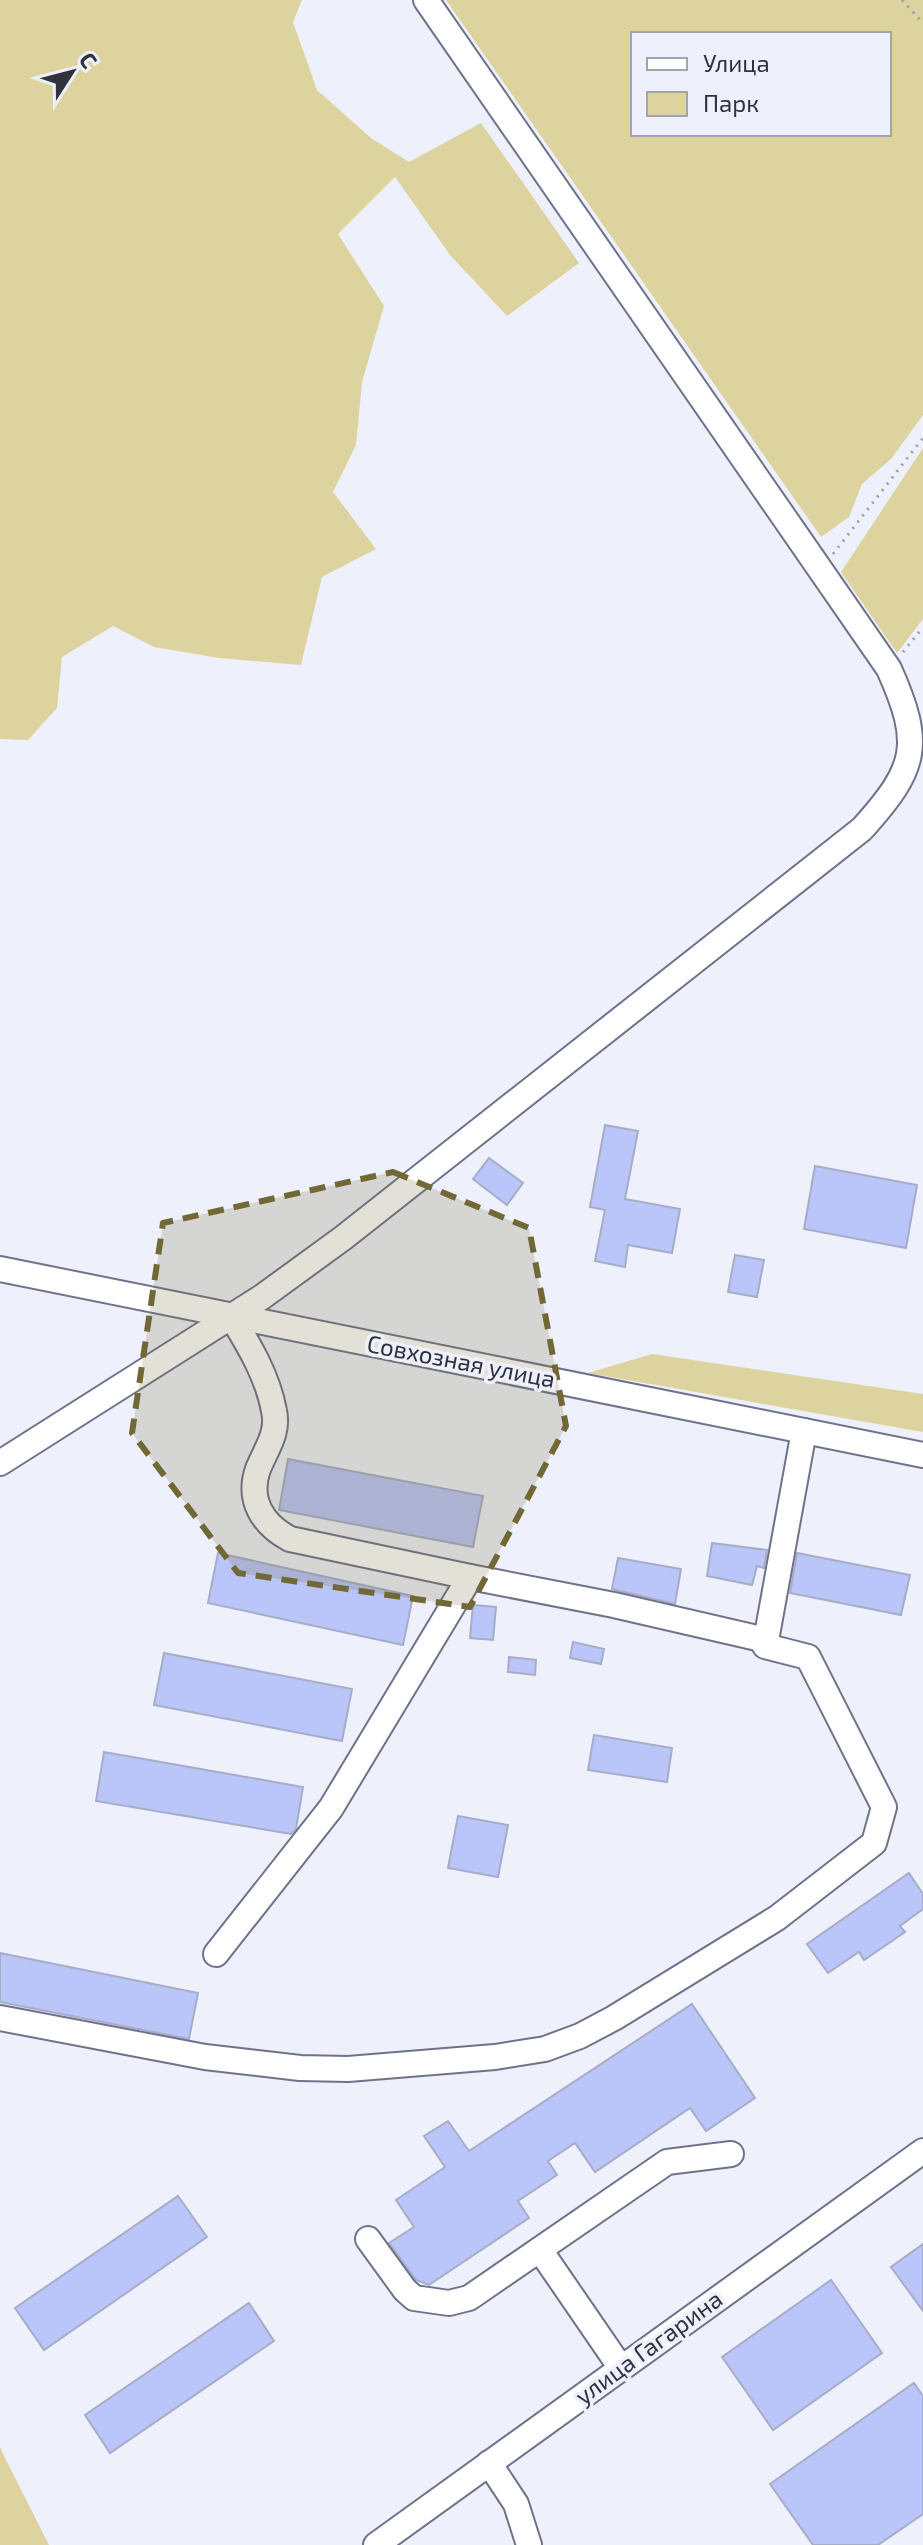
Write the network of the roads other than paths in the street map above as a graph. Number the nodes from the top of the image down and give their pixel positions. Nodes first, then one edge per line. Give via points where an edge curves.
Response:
1 (426, 0) edge
2 (0, 1269) edge
3 (231, 1316) junction
4 (804, 1431) junction
5 (923, 1455) edge
6 (0, 1463) edge
7 (470, 1577) junction
8 (766, 1640) junction
9 (216, 1954) dead end
10 (0, 2018) edge
11 (923, 2151) edge
12 (731, 2154) dead end
13 (368, 2239) dead end
14 (540, 2250) junction
15 (621, 2368) junction
16 (489, 2463) junction
17 (376, 2545) edge
18 (529, 2545) edge

1 - 3 street via 889,669 904,701 911,737 906,771 862,829 343,1238
2 - 3 street, Совхозная улица
3 - 4 street, Совхозная улица
3 - 6 street
3 - 7 street via 249,1344 275,1411 272,1439 257,1470 255,1489 257,1508 267,1524 290,1539
4 - 5 street, Совхозная улица
4 - 8 street
7 - 8 street
7 - 9 street via 331,1808
8 - 10 street via 765,1646 808,1657 884,1807 874,1843 777,1918 580,2036 545,2049 495,2057 300,2068 205,2057
11 - 15 street, улица Гагарина
12 - 14 street via 667,2162
13 - 14 street via 414,2298 449,2303 469,2298
14 - 15 street
15 - 16 street, улица Гагарина
16 - 17 street, улица Гагарина
16 - 18 street via 516,2504

